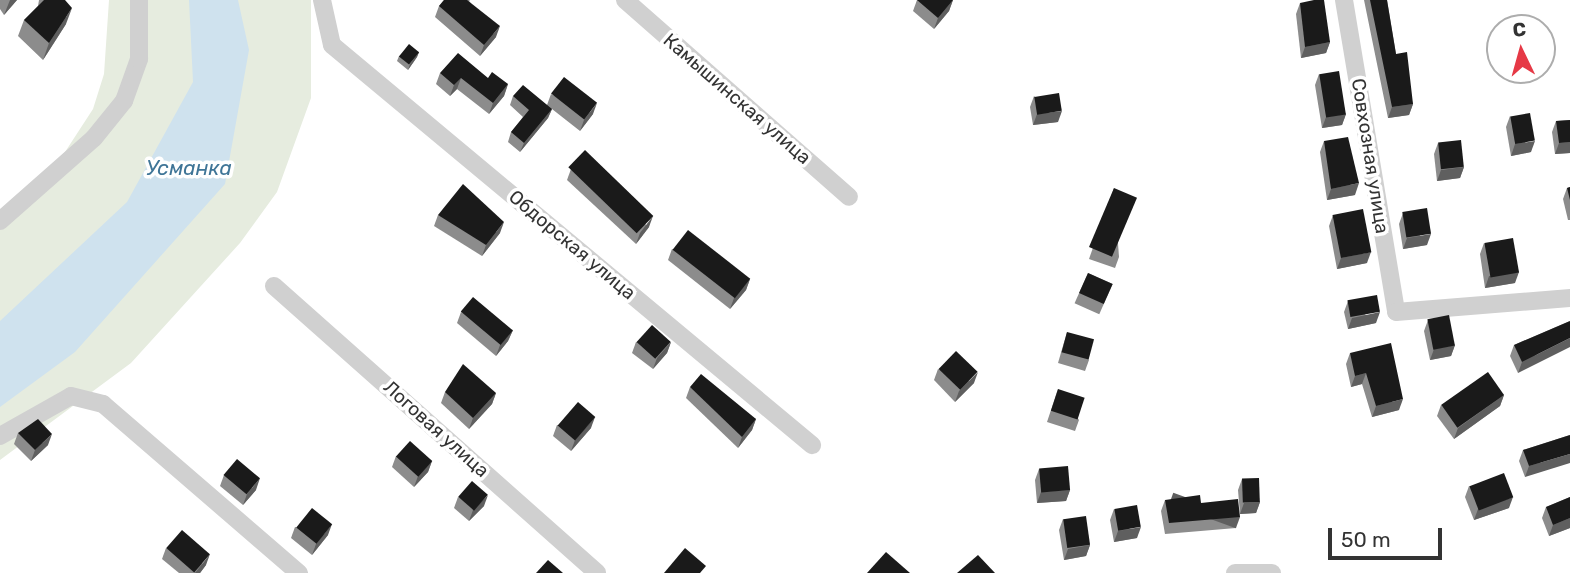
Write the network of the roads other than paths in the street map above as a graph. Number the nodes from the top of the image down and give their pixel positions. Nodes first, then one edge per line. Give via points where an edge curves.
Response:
1 (139, 0) edge
2 (322, 0) edge
3 (625, 0) edge
4 (1344, 0) edge
5 (849, 197) dead end
6 (0, 221) edge
7 (274, 286) dead end
8 (1570, 298) edge
9 (0, 436) edge
10 (812, 445) dead end
11 (1271, 571) edge
12 (299, 573) edge
13 (597, 573) edge
14 (1235, 573) edge

1 - 6 street via 139,59 124,101 94,138
2 - 10 street, Обдорская улица via 332,45
3 - 5 street, Камышинская улица
4 - 8 street, Совхозная улица via 1396,312
7 - 13 street, Логовая улица
9 - 12 street via 71,396 103,404 140,430
11 - 14 street

